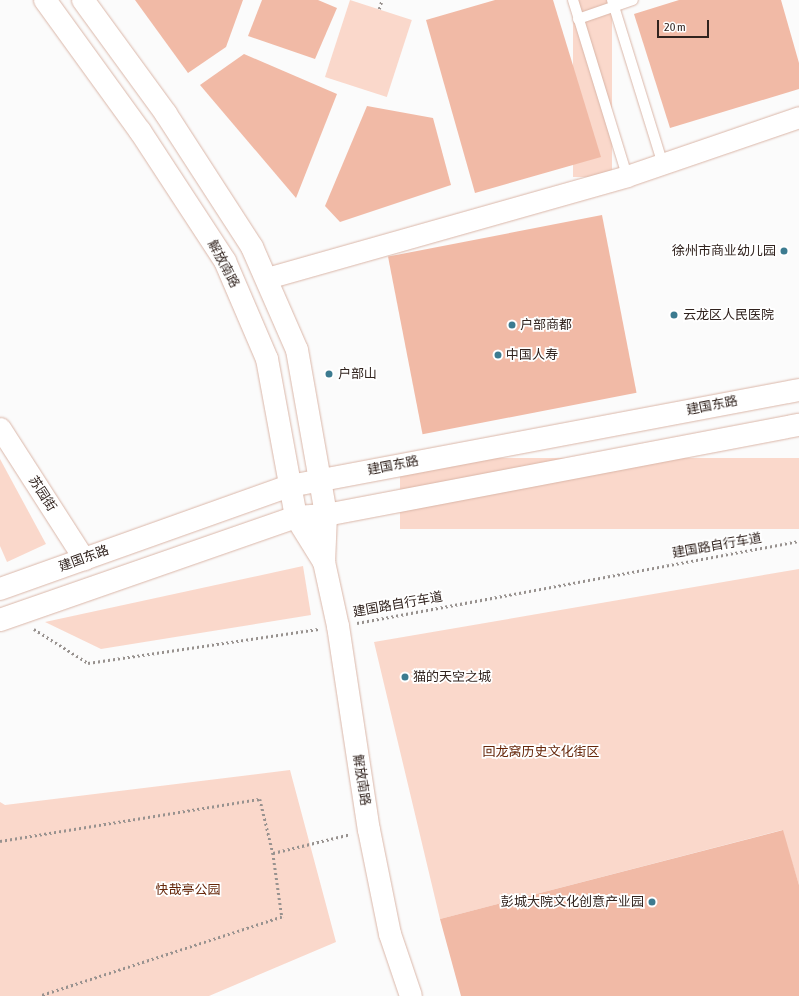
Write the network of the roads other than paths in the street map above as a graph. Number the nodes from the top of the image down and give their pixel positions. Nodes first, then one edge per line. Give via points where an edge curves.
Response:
1 (45, 0) edge
2 (83, 0) edge
3 (573, 0) edge
4 (633, 0) edge
5 (614, 4) edge
6 (578, 18) junction
7 (799, 117) edge
8 (663, 165) junction
9 (627, 176) junction
10 (267, 278) junction
11 (799, 390) edge
12 (799, 425) edge
13 (0, 428) edge
14 (321, 480) junction
15 (290, 486) junction
16 (326, 515) junction
17 (296, 517) junction
18 (84, 559) junction
19 (324, 562) junction
20 (2, 584) edge
21 (6, 618) edge
22 (411, 996) edge

1 - 15 main road, 解放南路 via 140,131 225,261 267,359
2 - 10 main road, 解放南路 via 166,114 252,247
3 - 6 lane
4 - 5 lane
5 - 6 lane
5 - 8 lane
6 - 9 lane
7 - 8 street
8 - 9 street
9 - 10 street
10 - 14 main road, 解放南路 via 297,350
11 - 14 main road, 建国东路
12 - 16 main road
13 - 18 street, 苏园街
14 - 15 main road, 建国东路
14 - 16 main road, 解放南路
15 - 17 main road, 解放南路
15 - 18 main road, 建国东路
16 - 17 main road
16 - 19 main road, 解放南路
17 - 19 main road, 解放南路
17 - 21 main road
18 - 20 main road, 建国东路
19 - 22 main road, 解放南路 via 338,626 369,830 390,934

